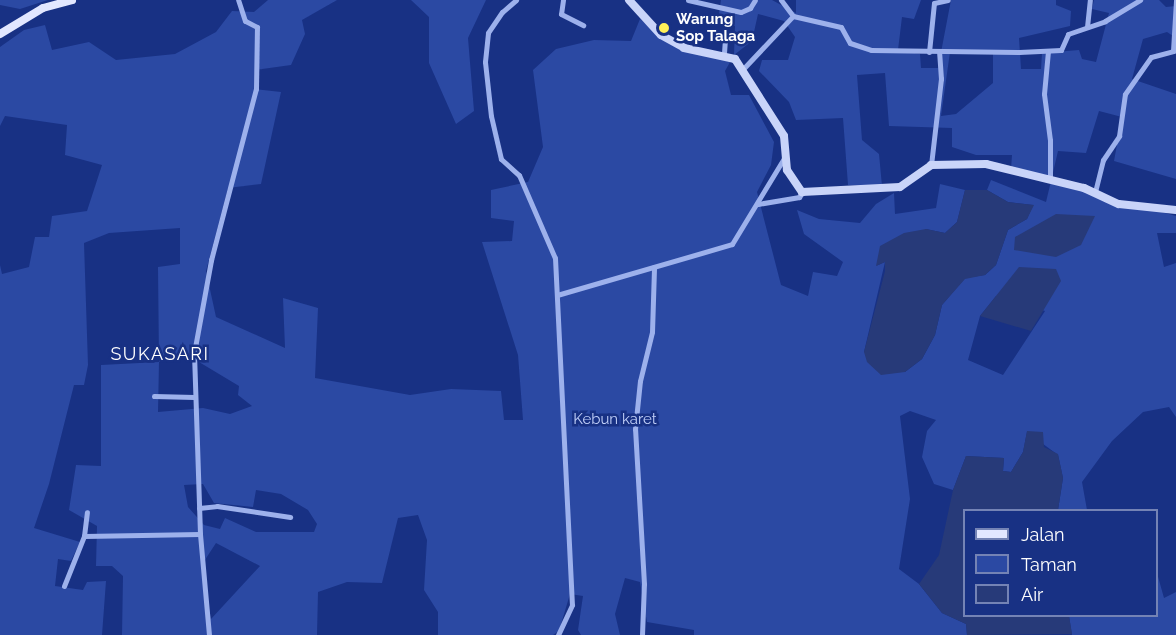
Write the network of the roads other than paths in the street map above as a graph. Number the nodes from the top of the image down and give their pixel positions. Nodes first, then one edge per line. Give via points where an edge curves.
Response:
1 (72, 0) edge
2 (238, 0) edge
3 (516, 0) edge
4 (563, 0) edge
5 (629, 0) edge
6 (688, 0) edge
7 (755, 0) edge
8 (781, 0) edge
9 (948, 0) edge
10 (1090, 0) edge
11 (1140, 0) edge
12 (1176, 0) edge
13 (793, 16) junction
14 (583, 25) dead end
15 (1087, 27) junction
16 (0, 34) edge
17 (725, 39) dead end
18 (929, 51) junction
19 (1048, 51) junction
20 (939, 52) junction
21 (724, 53) junction
22 (1173, 55) edge
23 (743, 69) junction
24 (784, 158) junction
25 (931, 165) junction
26 (1050, 178) junction
27 (802, 192) junction
28 (1095, 192) junction
29 (758, 204) junction
30 (1176, 210) edge
31 (654, 267) junction
32 (557, 295) junction
33 (154, 396) dead end
34 (194, 397) junction
35 (199, 508) junction
36 (87, 512) dead end
37 (290, 517) dead end
38 (200, 534) junction
39 (84, 536) junction
40 (64, 586) dead end
41 (208, 635) edge
42 (558, 635) edge
43 (642, 635) edge

1 - 16 main road via 43,8
2 - 34 street via 245,21 257,27 256,89 197,324
3 - 32 street via 493,24 484,48 491,116 501,159 519,175 555,258
4 - 14 street via 561,14
5 - 21 street via 661,35 684,48
6 - 7 street via 741,12
8 - 13 street
9 - 18 street via 934,3
10 - 15 street
11 - 15 street
12 - 22 street
13 - 18 street via 841,27 850,43 870,50
13 - 23 street
15 - 19 street via 1068,34 1061,51
17 - 21 street
18 - 20 street
19 - 20 street
19 - 26 street via 1044,94
20 - 25 street
21 - 23 street
22 - 28 street via 1151,57 1125,94 1119,136 1103,160
23 - 24 street via 784,136
24 - 27 street via 791,179
24 - 29 street
25 - 26 street via 986,164
25 - 27 street via 900,187
26 - 28 street
27 - 29 street via 799,197
28 - 30 street via 1119,204
29 - 31 street via 732,244
31 - 32 street
31 - 43 street via 652,332 640,381 635,429 644,584
32 - 42 street via 572,605
33 - 34 street
34 - 35 street
35 - 37 street via 217,506
35 - 38 street
36 - 39 street
38 - 39 street
38 - 41 street
39 - 40 street

